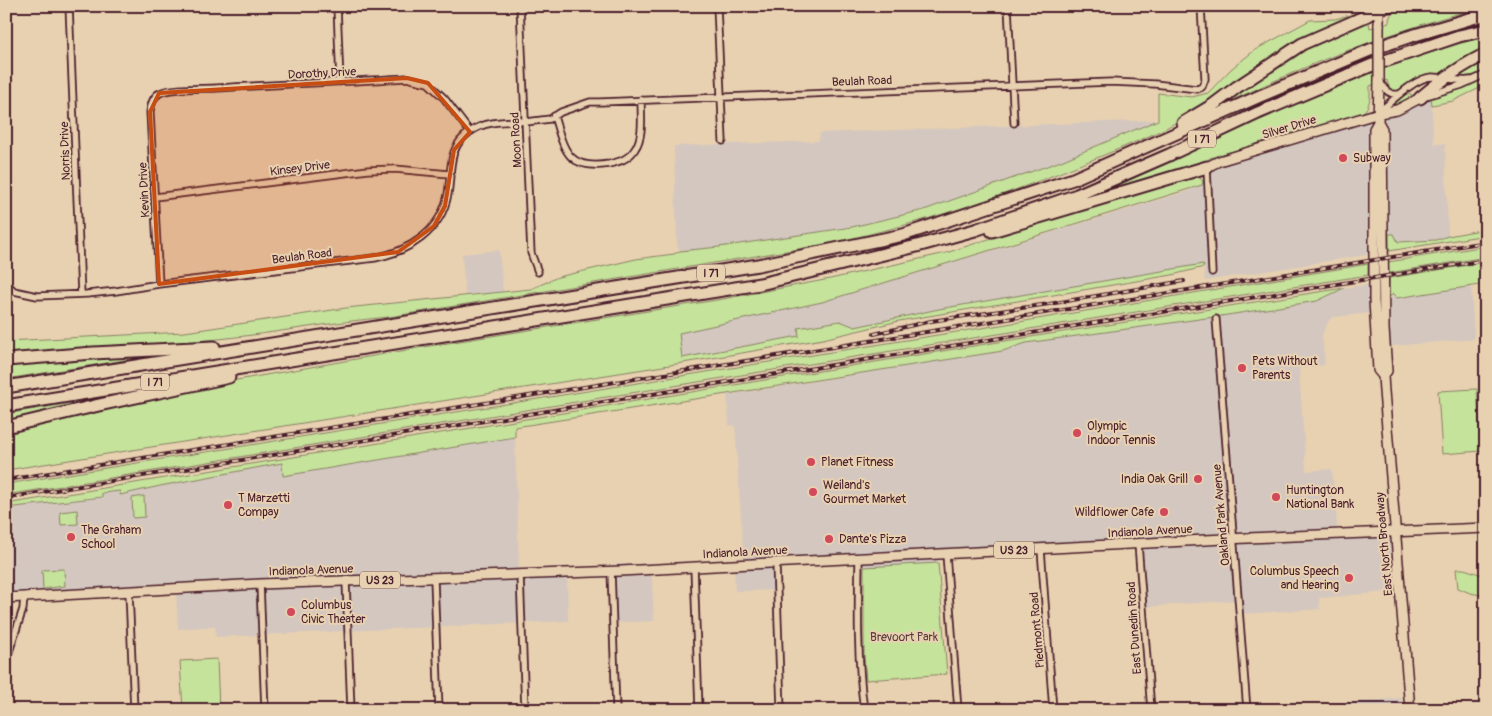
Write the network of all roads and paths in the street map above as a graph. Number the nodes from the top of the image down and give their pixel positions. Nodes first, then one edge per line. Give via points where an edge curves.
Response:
1 (69, 6) edge
2 (336, 6) edge
3 (520, 6) edge
4 (640, 6) edge
5 (660, 6) edge
6 (716, 6) edge
7 (1008, 6) edge
8 (1201, 6) edge
9 (1383, 7) edge
10 (1486, 14) edge
11 (1486, 30) edge
12 (1486, 54) edge
13 (1486, 74) edge
14 (1445, 78) junction
15 (1471, 80) junction
16 (1379, 81) junction
17 (340, 82) junction
18 (1012, 86) junction
19 (1403, 93) junction
20 (155, 97) joint
21 (721, 97) junction
22 (1420, 98) junction
23 (641, 100) junction
24 (554, 116) junction
25 (1379, 117) junction
26 (526, 122) junction
27 (1014, 123) dead end
28 (470, 132) junction
29 (722, 141) dead end
30 (1135, 151) junction
31 (1207, 167) junction
32 (449, 174) junction
33 (155, 197) junction
34 (917, 246) junction
35 (538, 272) dead end
36 (1212, 272) dead end
37 (6, 283) edge
38 (159, 284) junction
39 (81, 294) junction
40 (1216, 318) dead end
41 (273, 344) junction
42 (303, 358) junction
43 (6, 360) edge
44 (6, 387) edge
45 (6, 406) edge
46 (6, 427) edge
47 (1486, 528) edge
48 (1396, 532) junction
49 (1233, 539) junction
50 (1138, 544) junction
51 (1041, 549) junction
52 (946, 554) junction
53 (859, 559) junction
54 (776, 563) junction
55 (694, 567) junction
56 (611, 571) junction
57 (520, 575) junction
58 (434, 579) junction
59 (346, 581) junction
60 (260, 584) junction
61 (129, 592) junction
62 (24, 597) junction
63 (6, 598) edge
64 (6, 661) edge
65 (134, 710) edge
66 (266, 710) edge
67 (351, 710) edge
68 (439, 710) edge
69 (525, 710) edge
70 (616, 710) edge
71 (699, 710) edge
72 (781, 710) edge
73 (864, 710) edge
74 (958, 710) edge
75 (1054, 710) edge
76 (1151, 710) edge
77 (1247, 710) edge
78 (1410, 710) edge

1 - 39 street, Norris Drive
2 - 17 street
3 - 26 street, Moon Road
4 - 5 street
6 - 21 street
7 - 18 street
8 - 18 street, Beulah Road via 1205,78 1202,87 1191,90 1111,82
9 - 16 main road, East North Broadway, bridge via 1379,26
9 - 30 highway via 1302,44 1213,105
10 - 30 highway, I 71 via 1370,50
11 - 34 highway, I 71 via 1370,66 1077,195
12 - 14 highway
13 - 15 street, Silver Drive
14 - 15 street, Silver Drive
14 - 19 street, Silver Drive via 1425,78
14 - 22 highway
15 - 22 street, Silver Drive
16 - 19 street via 1393,95
16 - 25 main road, East North Broadway
17 - 20 street, Dorothy Drive via 171,90
17 - 28 street, Dorothy Drive via 407,78 428,83
18 - 21 street, Beulah Road
18 - 27 street
19 - 25 street, Silver Drive
20 - 33 street, Kevin Drive via 150,112
21 - 23 street, Beulah Road
21 - 29 street
22 - 25 main road, Silver Drive
23 - 24 street, Beulah Road via 590,102
23 - 24 street via 640,138 627,158 617,163 598,166 578,163 568,154
24 - 26 street, Beulah Road
25 - 31 main road, Silver Drive
25 - 48 main road, East North Broadway via 1382,129 1387,371 1383,376
26 - 28 street, Beulah Road via 494,122
26 - 35 street, Moon Road via 531,253
28 - 32 street, Beulah Road via 454,150
30 - 41 highway, I 71 via 1073,179 903,235 758,265
31 - 34 highway via 1018,224 943,244
31 - 36 street
32 - 33 street, Kinsey Drive via 368,170
32 - 38 street, Beulah Road via 445,206 434,226 415,244 398,252 374,258
33 - 38 street, Kevin Drive
34 - 42 highway, I 71 via 760,284
37 - 39 street, Beulah Road via 14,291 37,296
38 - 39 street, Beulah Road
40 - 49 street, Oakland Park Avenue
41 - 43 highway
41 - 44 highway, I 71
42 - 45 highway, I 71
42 - 46 highway
47 - 48 main road, Indianola Avenue / US 23
48 - 49 main road, Indianola Avenue / US 23
48 - 78 main road, East North Broadway
49 - 50 main road, Indianola Avenue / US 23
49 - 77 street, Oakland Park Avenue
50 - 51 main road, Indianola Avenue / US 23
50 - 76 street, East Dunedin Road
51 - 52 main road, Indianola Avenue / US 23
51 - 75 street, Piedmont Road
52 - 53 main road, Indianola Avenue / US 23
52 - 74 street
53 - 54 main road, Indianola Avenue / US 23
53 - 73 street via 857,632
54 - 55 main road, Indianola Avenue / US 23
54 - 72 street
55 - 56 main road, Indianola Avenue / US 23
55 - 71 street
56 - 57 main road, Indianola Avenue / US 23
56 - 70 street
57 - 58 main road, Indianola Avenue / US 23
57 - 69 street
58 - 59 main road, Indianola Avenue / US 23
58 - 68 street
59 - 60 main road, Indianola Avenue / US 23
59 - 67 street
60 - 61 main road, Indianola Avenue / US 23
60 - 66 street
61 - 62 main road, Indianola Avenue / US 23
61 - 65 street
62 - 63 main road, Indianola Avenue / US 23
62 - 64 street via 23,610

